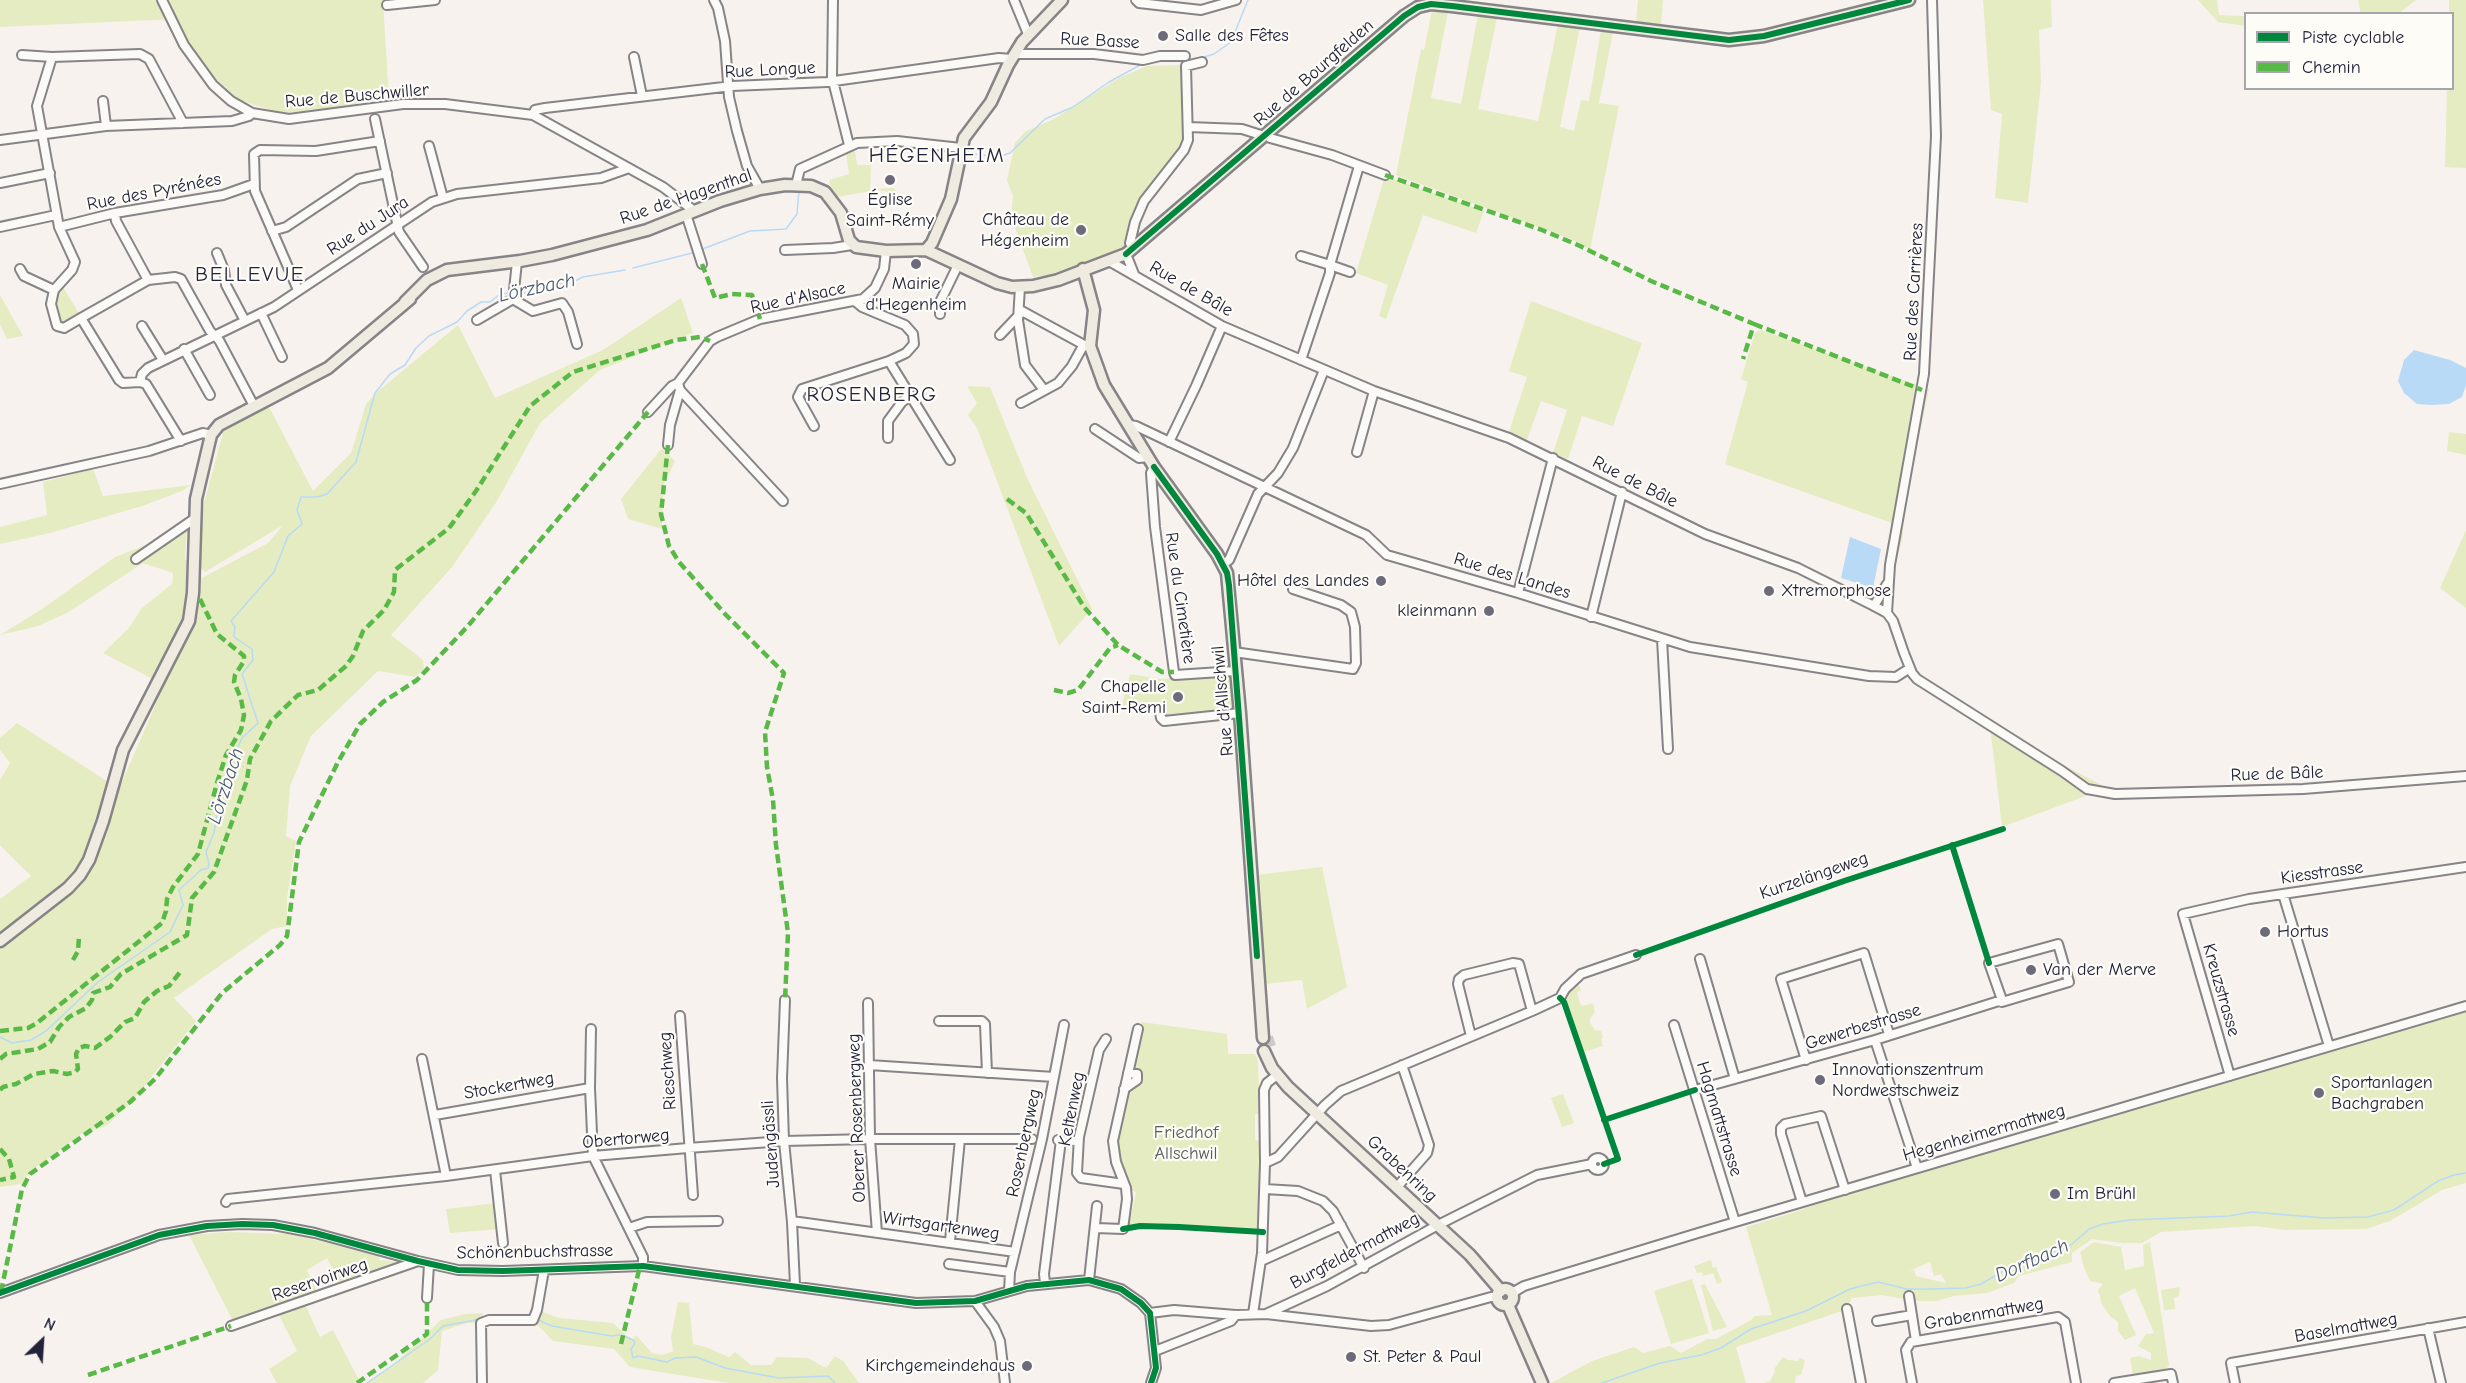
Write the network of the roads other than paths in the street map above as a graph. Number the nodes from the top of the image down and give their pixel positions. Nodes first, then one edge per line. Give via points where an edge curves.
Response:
1 (162, 0) edge
2 (435, 0) edge
3 (714, 0) edge
4 (833, 0) edge
5 (1014, 0) edge
6 (1062, 0) edge
7 (1136, 0) edge
8 (1236, 0) edge
9 (1909, 0) edge
10 (1932, 0) edge
11 (1431, 2) edge
12 (387, 5) dead end
13 (1028, 34) junction
14 (22, 55) dead end
15 (1185, 56) dead end
16 (52, 57) junction
17 (634, 57) dead end
18 (1012, 57) junction
19 (1202, 62) dead end
20 (832, 81) junction
21 (729, 86) junction
22 (642, 96) junction
23 (103, 101) dead end
24 (378, 108) junction
25 (368, 109) junction
26 (248, 111) junction
27 (533, 115) junction
28 (375, 119) junction
29 (183, 123) junction
30 (106, 126) junction
31 (1188, 127) junction
32 (41, 135) junction
33 (1265, 135) junction
34 (0, 140) edge
35 (380, 141) junction
36 (849, 145) junction
37 (429, 146) dead end
38 (961, 148) junction
39 (1359, 166) junction
40 (629, 168) junction
41 (387, 173) junction
42 (50, 174) junction
43 (1385, 175) dead end
44 (0, 183) edge
45 (254, 184) junction
46 (796, 185) junction
47 (760, 189) junction
48 (443, 198) junction
49 (689, 212) junction
50 (115, 213) junction
51 (56, 215) junction
52 (398, 223) junction
53 (0, 227) edge
54 (59, 227) junction
55 (272, 231) junction
56 (852, 245) junction
57 (785, 250) dead end
58 (926, 250) junction
59 (886, 251) junction
60 (1130, 252) junction
61 (217, 253) dead end
62 (1301, 256) dead end
63 (1109, 261) junction
64 (517, 262) junction
65 (702, 264) dead end
66 (958, 265) junction
67 (1330, 265) junction
68 (20, 268) dead end
69 (1083, 269) junction
70 (1350, 272) dead end
71 (1134, 274) junction
72 (148, 280) junction
73 (432, 280) junction
74 (1020, 287) junction
75 (54, 290) junction
76 (298, 290) junction
77 (513, 295) junction
78 (856, 302) junction
79 (1019, 312) junction
80 (261, 314) junction
81 (940, 314) dead end
82 (81, 318) junction
83 (477, 320) dead end
84 (244, 321) junction
85 (142, 326) dead end
86 (1222, 326) junction
87 (1000, 335) dead end
88 (214, 336) junction
89 (578, 344) dead end
90 (1086, 346) junction
91 (184, 349) junction
92 (282, 357) dead end
93 (163, 360) junction
94 (1301, 360) junction
95 (889, 361) junction
96 (1323, 370) junction
97 (140, 382) junction
98 (679, 386) junction
99 (1044, 390) junction
100 (1374, 391) junction
101 (210, 395) dead end
102 (910, 396) junction
103 (1022, 403) dead end
104 (254, 406) junction
105 (648, 412) dead end
106 (814, 426) dead end
107 (1130, 426) junction
108 (1095, 429) dead end
109 (211, 435) junction
110 (888, 438) dead end
111 (181, 441) junction
112 (1169, 442) junction
113 (668, 445) dead end
114 (1357, 452) dead end
115 (1553, 458) junction
116 (950, 460) dead end
117 (1151, 462) junction
118 (0, 484) edge
119 (1263, 488) junction
120 (1622, 492) junction
121 (783, 501) dead end
122 (194, 519) junction
123 (136, 559) dead end
124 (1223, 564) junction
125 (1887, 583) junction
126 (1293, 589) dead end
127 (1518, 592) junction
128 (1874, 606) junction
129 (1887, 613) junction
130 (1591, 617) junction
131 (1662, 639) junction
132 (1234, 652) junction
133 (1910, 668) junction
134 (1236, 671) junction
135 (1160, 712) dead end
136 (1240, 713) junction
137 (1668, 749) dead end
138 (2466, 776) edge
139 (2466, 867) edge
140 (2283, 894) junction
141 (2183, 914) joint
142 (0, 941) edge
143 (1636, 955) dead end
144 (1700, 959) dead end
145 (785, 1000) dead end
146 (2002, 1002) dead end
147 (868, 1003) dead end
148 (2466, 1006) edge
149 (1532, 1011) junction
150 (680, 1016) dead end
151 (939, 1021) dead end
152 (1064, 1025) dead end
153 (1674, 1025) dead end
154 (591, 1029) dead end
155 (1138, 1029) dead end
156 (1889, 1034) junction
157 (1265, 1036) tunnel mouth
158 (1471, 1036) junction
159 (1106, 1039) dead end
160 (1875, 1040) junction
161 (2329, 1046) junction
162 (1268, 1050) tunnel mouth
163 (422, 1059) dead end
164 (1806, 1060) junction
165 (869, 1065) junction
166 (1402, 1065) junction
167 (987, 1073) junction
168 (1277, 1074) junction
169 (2230, 1076) junction
170 (1054, 1077) junction
171 (1735, 1079) junction
172 (590, 1088) junction
173 (1695, 1090) junction
174 (1317, 1114) junction
175 (435, 1115) junction
176 (870, 1139) junction
177 (960, 1139) junction
178 (1032, 1139) dead end
179 (784, 1141) junction
180 (1076, 1141) dead end
181 (688, 1148) junction
182 (593, 1156) junction
183 (1265, 1164) junction
184 (1592, 1164) dead end
185 (1917, 1168) junction
186 (495, 1170) junction
187 (446, 1176) junction
188 (1124, 1184) junction
189 (1397, 1187) junction
190 (1265, 1189) junction
191 (1845, 1190) junction
192 (693, 1195) dead end
193 (226, 1202) dead end
194 (1802, 1202) junction
195 (1097, 1206) dead end
196 (718, 1221) dead end
197 (792, 1221) junction
198 (1735, 1222) junction
199 (1341, 1225) junction
200 (1438, 1225) junction
201 (1096, 1227) junction
202 (629, 1228) junction
203 (877, 1233) junction
204 (950, 1241) junction
205 (502, 1243) dead end
206 (1015, 1251) junction
207 (418, 1261) junction
208 (1261, 1261) junction
209 (429, 1264) junction
210 (948, 1264) dead end
211 (643, 1266) junction
212 (1364, 1268) junction
213 (544, 1270) junction
214 (1011, 1272) junction
215 (1089, 1280) junction
216 (1046, 1283) junction
217 (795, 1285) junction
218 (1009, 1290) junction
219 (0, 1293) edge
220 (1503, 1294) junction
221 (1909, 1296) dead end
222 (427, 1298) dead end
223 (975, 1301) junction
224 (1847, 1309) dead end
225 (1150, 1313) junction
226 (1252, 1314) junction
227 (1266, 1314) junction
228 (1236, 1315) junction
229 (1912, 1315) junction
230 (1877, 1321) dead end
231 (2466, 1322) edge
232 (231, 1326) dead end
233 (2428, 1328) junction
234 (1916, 1341) junction
235 (1155, 1351) junction
236 (2124, 1382) edge
237 (482, 1383) edge
238 (1005, 1383) edge
239 (1151, 1383) edge
240 (1542, 1383) edge
241 (1861, 1383) edge
242 (1912, 1383) edge
243 (2076, 1383) edge
244 (2114, 1383) edge
245 (2173, 1383) edge
246 (2235, 1383) edge
247 (2441, 1383) edge

1 - 26 street, Rue de Buschwiller via 196,63 218,90
2 - 12 street
3 - 21 street via 725,41
4 - 20 street
5 - 13 street
6 - 13 main road
7 - 8 street via 1201,10
9 - 11 main road, Rue de Bourgfelden via 1764,36 1729,40
10 - 125 street, Rue des Carrières via 1936,136 1924,374
11 - 33 main road, Rue de Bourgfelden via 1404,16
13 - 18 main road
14 - 16 street
15 - 18 street, Rue Basse via 1143,60 1094,54
16 - 29 street via 145,55
16 - 32 street via 37,106
17 - 22 street
18 - 20 street, Rue Longue
18 - 38 main road via 991,102 970,128
19 - 31 street via 1186,66
20 - 21 street, Rue Longue
20 - 36 street
21 - 22 street, Rue Longue
21 - 47 street via 742,151
22 - 27 street, Rue Longue via 545,108 534,110
23 - 30 street
24 - 25 street, Rue de Buschwiller
24 - 27 street, Rue de Buschwiller via 445,104
24 - 28 street
25 - 26 street, Rue de Buschwiller via 289,119
25 - 28 street
26 - 29 street via 232,121
27 - 40 street, Rue de Buschwiller
28 - 35 street
29 - 30 street
30 - 32 street
31 - 33 street via 1242,129
31 - 60 street via 1184,150 1144,201
32 - 34 street
32 - 42 street
33 - 39 street
33 - 60 main road, Rue de Bourgfelden
35 - 41 street
35 - 45 street via 315,152 260,150 253,158
36 - 38 street via 897,141
36 - 46 street via 800,169
37 - 48 street
38 - 58 main road via 953,191
39 - 43 street
39 - 67 street
40 - 48 street, Rue du Jura via 601,178
40 - 49 street, Rue de Buschwiller via 663,187
41 - 52 street
41 - 55 street via 358,179 286,227
42 - 44 street
42 - 51 street
45 - 50 street, Rue des Pyrénées via 223,195
45 - 55 street
46 - 47 main road, Rue de Hagenthal
46 - 56 main road, Rue de Hagenthal via 817,188 832,199
47 - 49 main road, Rue de Hagenthal
48 - 52 street, Rue du Jura
49 - 64 main road, Rue de Hagenthal via 647,230
49 - 65 street
50 - 54 street, Rue des Pyrénées
50 - 72 street
51 - 53 street
51 - 54 street
52 - 73 street via 402,236
52 - 76 street, Rue du Jura
54 - 75 street via 75,262
55 - 76 street
56 - 57 street
56 - 59 main road
58 - 59 main road
58 - 66 main road, Rue de Bourgfelden
59 - 78 street, Rue d'Alsace via 884,269 875,288
60 - 63 main road, Rue de Bourgfelden
60 - 71 street, Rue de Bâle
61 - 84 street via 226,285
62 - 67 street
63 - 69 main road, Rue de Bourgfelden
63 - 71 street, Rue de Bâle
64 - 73 main road, Rue de Hagenthal via 459,269
64 - 77 street
66 - 74 main road, Rue de Bourgfelden via 997,283
66 - 81 street via 940,302
67 - 70 street
67 - 94 street
68 - 75 street via 24,276
69 - 74 main road, Rue de Bourgfelden via 1058,280
69 - 90 main road, Rue d'Allschwil via 1094,310
71 - 86 street, Rue de Bâle
72 - 82 street
72 - 88 street via 181,279
73 - 104 main road, Rue de Hagenthal via 328,368
74 - 79 street
75 - 82 street via 51,304 57,326 64,328
76 - 80 street, Rue du Jura
77 - 83 street
77 - 89 street via 533,311 562,303
78 - 95 street via 905,325 913,334 911,350
78 - 98 street, Rue d'Alsace via 760,319 717,337 710,341
79 - 87 street
79 - 90 street
79 - 99 street via 1025,365
80 - 84 street, Rue du Jura
80 - 92 street
82 - 97 street via 120,382
84 - 88 street, Rue du Jura
85 - 93 street
86 - 94 street, Rue de Bâle
86 - 112 street
88 - 91 street, Rue du Jura
88 - 104 street
90 - 99 street via 1060,381
90 - 107 main road, Rue d'Allschwil via 1104,385
91 - 93 street, Rue du Jura
91 - 101 street
93 - 97 street, Rue du Jura via 144,370
94 - 96 street, Rue de Bâle
95 - 102 street
95 - 106 street via 802,389 798,397
96 - 100 street, Rue de Bâle
96 - 119 street via 1293,448
97 - 111 street via 146,384
98 - 105 street, Rue d'Alsace via 672,386
98 - 113 street
98 - 121 street
99 - 103 street
100 - 114 street
100 - 115 street, Rue de Bâle via 1509,438
102 - 110 street via 888,421
102 - 116 street
104 - 109 main road, Rue de Hagenthal via 219,425
107 - 112 street, Rue des Landes
107 - 117 main road, Rue d'Allschwil
108 - 117 street
109 - 111 street via 202,433
109 - 122 main road
111 - 118 street
112 - 119 street, Rue des Landes
115 - 120 street, Rue de Bâle
115 - 127 street
117 - 124 main road, Rue d'Allschwil
117 - 134 street, Rue du Cimetière via 1155,527 1175,675
119 - 124 street via 1229,560
119 - 127 street, Rue des Landes via 1366,535 1387,555
120 - 128 street, Rue de Bâle via 1705,534 1798,568
120 - 130 street
122 - 123 street
122 - 142 main road via 189,621 123,750 88,860 68,888
124 - 132 main road, Rue d'Allschwil via 1230,585
125 - 128 street, Rue des Carrières
125 - 129 street, Rue des Carrières
126 - 132 street via 1352,612 1356,663 1353,669
127 - 130 street, Rue des Landes
128 - 129 street, Rue de Bâle
129 - 133 street, Rue de Bâle
130 - 131 street, Rue des Landes
131 - 133 street, Rue des Landes via 1869,676 1896,677
131 - 137 street
132 - 134 main road, Rue d'Allschwil
133 - 138 street, Rue de Bâle via 1926,686 2075,782 2104,793 2303,789
134 - 136 main road, Rue d'Allschwil
135 - 136 street via 1164,721
136 - 157 main road, Rue d'Allschwil
139 - 140 street, Kiesstrasse
140 - 141 street, Kiesstrasse
140 - 161 street
141 - 169 street, Kreuzstrasse
143 - 149 street via 1581,975 1560,998
144 - 171 street
145 - 179 street, Judengässli
146 - 156 street, Gewerbestrasse via 2069,982 2058,944 1989,963 2001,1000
147 - 165 street, Oberer Rosenbergweg
148 - 161 street, Hegenheimermattweg
149 - 158 street
149 - 158 street via 1519,964 1464,975 1458,984
150 - 181 street, Rieschweg
151 - 167 street via 986,1024
152 - 170 street
153 - 173 street, Hagmattstrasse
154 - 172 street
155 - 188 street via 1113,1141
156 - 160 street, Gewerbestrasse
156 - 164 street via 1864,953 1781,979
158 - 166 street
159 - 188 street, Keltenweg via 1099,1050 1078,1137 1077,1173 1081,1178
160 - 164 street, Gewerbestrasse
160 - 185 street
161 - 169 street, Hegenheimermattweg
162 - 168 main road, Grabenring
163 - 175 street
164 - 171 street, Gewerbestrasse
165 - 167 street, Rosenbergweg
165 - 176 street, Oberer Rosenbergweg
166 - 174 street via 1341,1091
166 - 189 street via 1429,1145 1427,1153
167 - 170 street, Rosenbergweg
168 - 174 main road, Grabenring
168 - 183 street via 1264,1087
169 - 185 street, Hegenheimermattweg
170 - 206 street, Rosenbergweg
171 - 173 street, Gewerbestrasse
172 - 175 street, Stockertweg
172 - 182 street
173 - 198 street, Hagmattstrasse
174 - 183 street via 1278,1157
174 - 189 main road, Grabenring
175 - 187 street
176 - 177 street, Obertorweg
176 - 179 street, Obertorweg
176 - 203 street, Oberer Rosenbergweg
177 - 178 street, Obertorweg
177 - 204 street
179 - 181 street, Obertorweg
179 - 197 street, Judengässli
180 - 216 street via 1060,1140
181 - 182 street, Obertorweg
181 - 192 street, Rieschweg
182 - 186 street, Obertorweg
182 - 202 street
183 - 190 street
184 - 200 street, Burgfeldermattweg via 1537,1175
185 - 191 street, Hegenheimermattweg
186 - 187 street, Obertorweg
186 - 205 street
187 - 193 street, Obertorweg
188 - 201 street via 1127,1199 1123,1229
189 - 200 main road, Grabenring
190 - 199 street via 1311,1195 1327,1206
190 - 208 street
191 - 194 street, Hegenheimermattweg
191 - 194 street via 1821,1116 1785,1124 1781,1134
194 - 198 street, Hegenheimermattweg
195 - 201 street
196 - 202 street via 647,1222
197 - 203 street, Wirtsgartenweg
197 - 217 street, Judengässli
198 - 220 street, Hegenheimermattweg
199 - 208 street
199 - 212 street
200 - 212 street, Burgfeldermattweg
200 - 220 main road, Grabenring
201 - 215 street
202 - 211 street via 643,1257
203 - 204 street, Wirtsgartenweg
204 - 206 street, Wirtsgartenweg
206 - 214 street, Rosenbergweg
207 - 209 street, Schönenbuchstrasse
207 - 219 street, Schönenbuchstrasse via 294,1228 223,1225 159,1235
207 - 232 street, Reservoirweg
208 - 226 street
209 - 213 street, Schönenbuchstrasse via 458,1270
209 - 222 street
210 - 214 street
211 - 213 street, Schönenbuchstrasse
211 - 217 street, Schönenbuchstrasse
212 - 227 street, Burgfeldermattweg
213 - 237 street via 533,1320 481,1323
214 - 218 street, Rosenbergweg
215 - 216 street, Schönenbuchstrasse
215 - 225 street, Schönenbuchstrasse via 1121,1289
216 - 218 street, Schönenbuchstrasse
217 - 223 street, Schönenbuchstrasse via 894,1302
218 - 223 street, Schönenbuchstrasse
220 - 227 street, Hegenheimermattweg via 1389,1325
220 - 240 main road, Grabenring via 1500,1303 1509,1305
221 - 229 street, Grabenmattweg
223 - 238 street via 997,1334
224 - 241 street
225 - 228 street, Hegenheimermattweg
225 - 235 street
226 - 227 street, Hegenheimermattweg
226 - 228 street, Hegenheimermattweg
228 - 235 street via 1232,1321
229 - 230 street, Grabenmattweg
229 - 234 street, Grabenmattweg
231 - 233 street, Baselmattweg
233 - 246 street, Baselmattweg via 2231,1362
233 - 247 street
234 - 242 street, Grabenmattweg via 1906,1350
234 - 243 street, Grabenmattweg via 2061,1318
235 - 239 street via 1156,1368
236 - 244 street
236 - 245 street via 2171,1374

